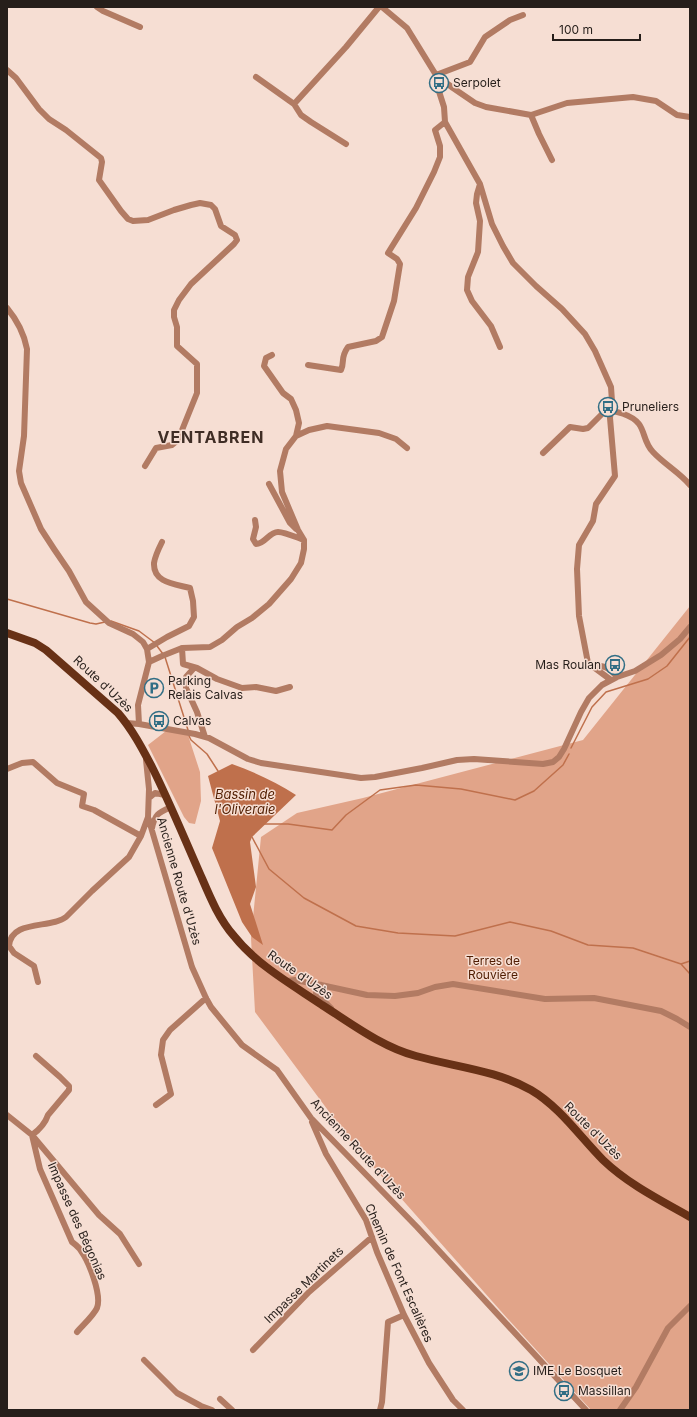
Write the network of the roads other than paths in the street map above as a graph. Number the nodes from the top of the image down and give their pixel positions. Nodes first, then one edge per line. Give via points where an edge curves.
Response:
1 (96, 7) edge
2 (380, 7) edge
3 (523, 15) dead end
4 (140, 27) dead end
5 (7, 70) edge
6 (436, 75) junction
7 (256, 77) dead end
8 (294, 104) junction
9 (531, 115) junction
10 (690, 117) edge
11 (445, 122) junction
12 (346, 144) dead end
13 (552, 160) dead end
14 (480, 184) junction
15 (7, 308) edge
16 (500, 347) dead end
17 (272, 355) dead end
18 (308, 366) dead end
19 (610, 410) junction
20 (296, 436) junction
21 (407, 448) dead end
22 (543, 453) dead end
23 (145, 466) dead end
24 (269, 484) dead end
25 (690, 485) edge
26 (256, 520) dead end
27 (298, 530) junction
28 (304, 540) junction
29 (162, 542) dead end
30 (690, 626) edge
31 (7, 633) edge
32 (182, 648) junction
33 (147, 649) junction
34 (150, 662) junction
35 (591, 665) junction
36 (194, 668) junction
37 (617, 677) junction
38 (611, 680) junction
39 (290, 687) dead end
40 (127, 723) junction
41 (139, 724) junction
42 (205, 737) junction
43 (146, 756) junction
44 (7, 769) edge
45 (165, 795) junction
46 (149, 798) junction
47 (148, 806) junction
48 (171, 807) junction
49 (161, 812) junction
50 (148, 817) junction
51 (152, 829) junction
52 (141, 836) junction
53 (287, 981) junction
54 (38, 982) dead end
55 (310, 983) junction
56 (321, 985) junction
57 (302, 992) junction
58 (206, 998) junction
59 (337, 1015) junction
60 (690, 1027) edge
61 (36, 1056) dead end
62 (156, 1105) dead end
63 (7, 1115) edge
64 (311, 1118) junction
65 (32, 1135) junction
66 (690, 1217) edge
67 (372, 1237) junction
68 (138, 1264) dead end
69 (690, 1306) edge
70 (404, 1315) junction
71 (76, 1332) dead end
72 (253, 1350) dead end
73 (144, 1360) dead end
74 (220, 1399) dead end
75 (212, 1410) edge
76 (232, 1410) edge
77 (380, 1410) edge
78 (463, 1410) edge
79 (586, 1410) edge
80 (620, 1410) edge

1 - 4 street
2 - 6 street via 407,28
2 - 8 street
3 - 6 street via 510,20 485,37 470,62
5 - 23 street via 49,119 101,158 100,180 128,219 148,220 200,203 211,205 221,226 235,235 237,240 191,284 174,310 178,327 177,346 197,364 197,393 178,440 172,445 156,448
6 - 9 street via 475,103
6 - 11 street
7 - 8 street
8 - 12 street via 301,115
9 - 10 street via 567,103 633,97 656,101 677,115
9 - 13 street
11 - 14 street
11 - 18 street via 435,130 440,146 440,157 434,172 416,208 388,253 400,264 394,301 382,337 348,348 342,355 341,370
14 - 16 street via 476,203 480,221 478,252 468,277 467,290 491,326
14 - 19 street via 492,224 513,263 586,334 611,387
15 - 33 street via 25,338 27,349 24,436 18,471 21,483 41,529 70,571 86,602 107,621 133,634
17 - 20 street via 266,358 264,366 283,393 291,399 298,422
19 - 22 street via 605,410 588,428 570,427
19 - 25 street via 627,415 639,424 652,451
19 - 35 street via 615,476 596,504 593,521 579,545 579,616 586,656 588,664
20 - 21 street via 327,426 378,433 396,439
20 - 27 street via 286,449 280,471 282,492
24 - 27 street via 290,523
26 - 28 street via 253,539 256,544 278,532
27 - 28 street
28 - 32 street via 301,563 269,604 210,647
29 - 33 street via 154,562 155,572 162,581 190,588 194,616 188,626
30 - 37 street via 680,639 661,655 635,671
31 - 40 main road, Route d'Uzès via 35,643 46,650
32 - 34 street
32 - 36 street via 183,664
33 - 34 street
34 - 41 street via 138,706
35 - 37 street via 604,666 612,670
35 - 38 street
36 - 39 street via 242,688 256,687 276,691
36 - 42 street via 186,678 186,688
37 - 38 street
38 - 42 street via 589,698 559,757 553,762 543,764 474,758 361,778 261,763
40 - 41 street
40 - 43 main road, Route d'Uzès
41 - 42 street
43 - 45 main road, Route d'Uzès
43 - 46 street, Ancienne Route d'Uzès
44 - 52 street via 22,762 33,762 57,783 84,794 82,806
45 - 46 street via 155,793
45 - 48 main road, Route d'Uzès
46 - 47 street, Ancienne Route d'Uzès
47 - 49 street
47 - 50 street, Ancienne Route d'Uzès
48 - 49 street
48 - 53 main road, Route d'Uzès via 214,906 232,935 253,957
49 - 51 street via 154,818
50 - 51 street, Ancienne Route d'Uzès
50 - 52 street
51 - 58 street, Ancienne Route d'Uzès via 192,967
52 - 54 street via 129,857 61,921 27,927 10,940 9,946 14,953 34,966
53 - 55 street
53 - 57 main road, Route d'Uzès
55 - 56 street
55 - 57 street via 303,986
56 - 57 street
56 - 59 street via 316,988 316,993
56 - 60 street via 367,995 395,996 454,984 545,999 594,998 661,1011
57 - 59 main road, Route d'Uzès
58 - 62 street via 170,1030 163,1040 161,1055 171,1094
58 - 64 street, Ancienne Route d'Uzès via 242,1045 277,1070
59 - 66 main road, Route d'Uzès via 391,1047 415,1056 492,1074 533,1091 562,1116 618,1173
61 - 65 street via 69,1086 69,1090
63 - 65 street, Impasse des Bégonias
64 - 67 street, Chemin de Font Escalières via 326,1154 366,1220
64 - 79 street, Ancienne Route d'Uzès via 441,1253
65 - 68 street, Impasse des Bégonias via 98,1215 120,1234
65 - 71 street, Impasse des Bégonias via 40,1169 72,1242 82,1252 95,1284 97,1309
67 - 70 street, Chemin de Font Escalières
67 - 72 street, Impasse Martinets via 309,1292
69 - 80 street via 668,1328 636,1387
70 - 77 street via 388,1322
70 - 78 street, Chemin de Font Escalières via 429,1363 453,1400
73 - 75 street via 176,1392
74 - 76 street

